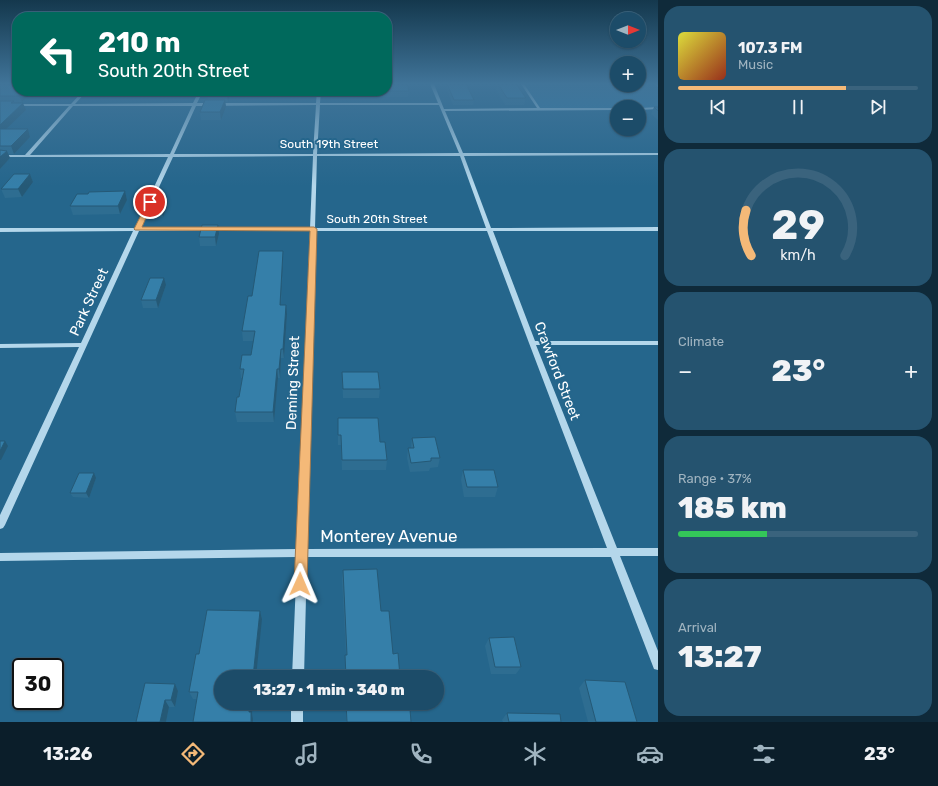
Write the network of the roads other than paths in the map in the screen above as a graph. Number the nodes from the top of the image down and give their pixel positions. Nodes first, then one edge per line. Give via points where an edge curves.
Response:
1 (61, 118) edge
2 (189, 118) edge
3 (317, 118) edge
4 (445, 118) edge
5 (461, 154) junction
6 (658, 154) edge
7 (172, 155) junction
8 (315, 155) junction
9 (0, 156) edge
10 (26, 156) junction
11 (137, 229) junction
12 (314, 229) junction
13 (658, 229) edge
14 (0, 230) edge
15 (490, 230) junction
16 (532, 343) junction
17 (658, 343) edge
18 (82, 345) junction
19 (0, 346) edge
20 (0, 524) edge
21 (613, 552) junction
22 (658, 552) edge
23 (301, 553) junction
24 (0, 557) edge
25 (658, 665) edge
26 (298, 670) edge
27 (297, 710) edge
28 (297, 722) edge

1 - 10 street
2 - 7 street, Park Street
3 - 8 street, Deming Street
4 - 5 street, Crawford Street
5 - 6 street, South 19th Street
5 - 8 street, South 19th Street
5 - 15 street, Crawford Street
7 - 8 street, South 19th Street
7 - 10 street, South 19th Street
7 - 11 street, Park Street
8 - 12 street, Deming Street
9 - 10 street, South 19th Street
11 - 12 street, South 20th Street
11 - 14 street, South 20th Street
11 - 18 street, Park Street
12 - 15 street, South 20th Street
12 - 23 street, Deming Street
13 - 15 street, South 20th Street
15 - 16 street, Crawford Street
16 - 17 street
16 - 21 street, Crawford Street
18 - 19 street
18 - 20 street, Park Street
21 - 22 street, Monterey Avenue
21 - 23 street, Monterey Avenue
21 - 25 street, Crawford Street
23 - 24 street, Monterey Avenue
23 - 26 street, Deming Street
27 - 28 street

